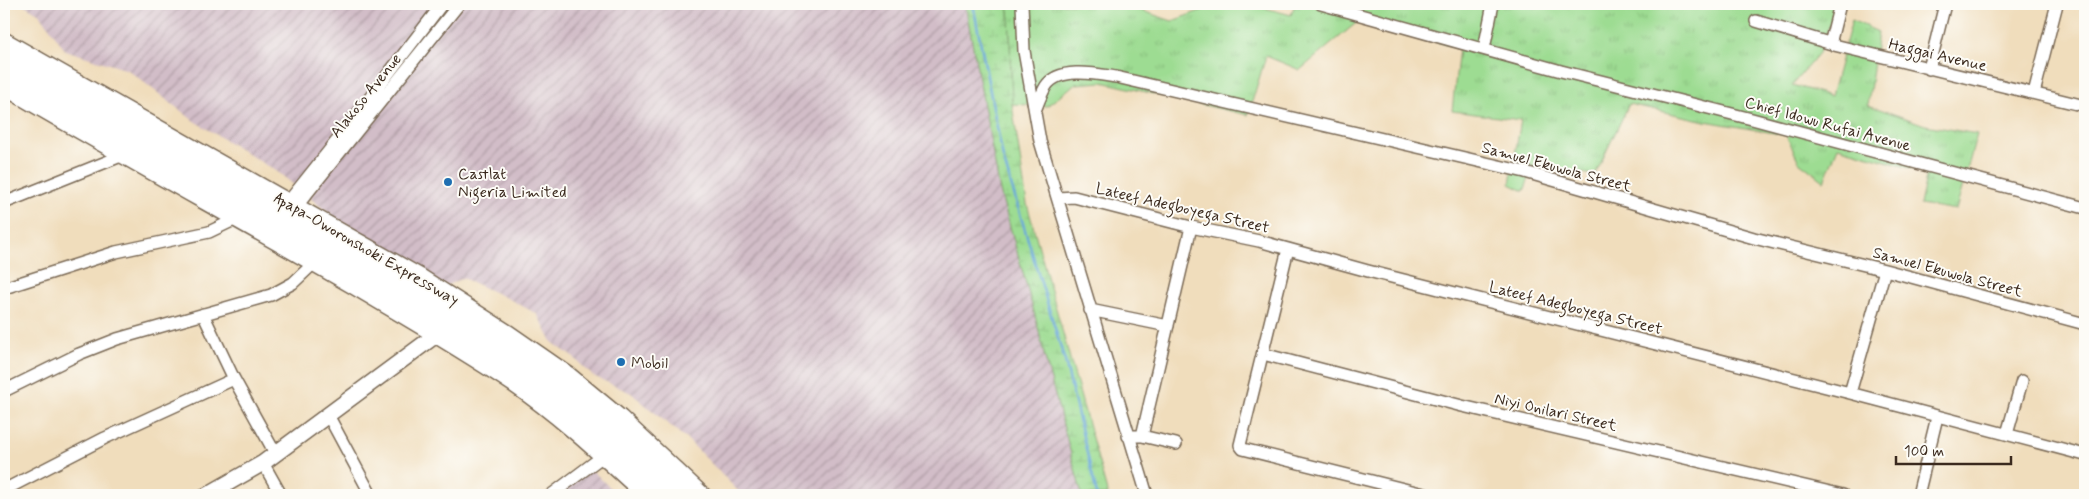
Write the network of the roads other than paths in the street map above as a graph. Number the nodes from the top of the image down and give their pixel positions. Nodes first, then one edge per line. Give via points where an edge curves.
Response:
1 (442, 4) edge
2 (459, 4) edge
3 (1022, 4) edge
4 (1321, 4) edge
5 (1493, 4) edge
6 (1840, 4) edge
7 (1945, 4) edge
8 (2057, 4) edge
9 (1756, 21) dead end
10 (4, 40) edge
11 (1833, 45) junction
12 (1484, 49) junction
13 (4, 53) edge
14 (1929, 69) junction
15 (4, 73) edge
16 (4, 87) edge
17 (2034, 94) junction
18 (2085, 106) edge
19 (1035, 111) junction
20 (120, 156) junction
21 (1058, 198) junction
22 (4, 203) edge
23 (292, 204) junction
24 (2085, 208) edge
25 (236, 219) junction
26 (1191, 227) junction
27 (1288, 249) junction
28 (314, 263) junction
29 (1885, 270) junction
30 (418, 282) junction
31 (4, 288) edge
32 (1090, 310) junction
33 (203, 314) junction
34 (2085, 324) edge
35 (1168, 326) junction
36 (436, 335) junction
37 (1263, 354) junction
38 (234, 379) junction
39 (2022, 381) dead end
40 (4, 391) edge
41 (1850, 393) junction
42 (328, 415) junction
43 (1937, 417) junction
44 (2007, 434) junction
45 (1128, 436) junction
46 (1142, 436) junction
47 (1176, 444) dead end
48 (598, 446) junction
49 (275, 453) junction
50 (2085, 455) edge
51 (263, 462) junction
52 (4, 490) edge
53 (207, 495) edge
54 (280, 495) edge
55 (371, 495) edge
56 (551, 495) edge
57 (644, 495) edge
58 (666, 495) edge
59 (688, 495) edge
60 (704, 495) edge
61 (1147, 495) edge
62 (1428, 495) edge
63 (1843, 495) edge
64 (1918, 495) edge

1 - 23 street, Alakoso Avenue
2 - 23 street, Alakoso Avenue
3 - 19 street via 1024,51
4 - 12 street, Chief Idowu Rufai Avenue
5 - 12 street
6 - 11 street via 1831,40
7 - 14 street
8 - 17 street
9 - 11 street, Haggai Avenue
10 - 23 main road, Apapa-Oworonshoki Expressway
11 - 14 street, Haggai Avenue
12 - 24 street, Chief Idowu Rufai Avenue
13 - 30 highway, Apapa-Oworonshoki Expressway
14 - 17 street, Haggai Avenue
15 - 48 highway, Apapa-Oworonshoki Expressway via 455,331 522,376
16 - 20 main road, Apapa-Oworonshoki Expressway
17 - 18 street, Haggai Avenue
19 - 21 street via 1040,141
19 - 29 street, Samuel Ekuwola Street via 1047,84 1054,78 1075,73 1116,77 1525,172 1754,238
20 - 22 street
20 - 25 main road, Apapa-Oworonshoki Expressway
21 - 26 street, Lateef Adegboyega Street via 1074,197
21 - 32 street
23 - 30 main road, Apapa-Oworonshoki Expressway
25 - 28 main road, Apapa-Oworonshoki Expressway
25 - 31 street via 209,232 116,252
26 - 27 street, Lateef Adegboyega Street
26 - 35 street
27 - 37 street
27 - 41 street, Lateef Adegboyega Street
28 - 33 street via 301,277 280,290
28 - 36 main road, Apapa-Oworonshoki Expressway
29 - 34 street, Samuel Ekuwola Street
29 - 41 street
30 - 59 highway, Apapa-Oworonshoki Expressway via 574,395
30 - 60 main road, Apapa-Oworonshoki Expressway via 507,332 569,375
32 - 35 street
32 - 45 street
33 - 38 street
33 - 40 street via 117,339
35 - 46 street
36 - 42 main road
36 - 48 main road, Apapa-Oworonshoki Expressway via 514,385
37 - 62 street via 1240,446 1243,449
37 - 63 street, Niyi Onilari Street via 1470,408
38 - 49 street
38 - 52 street via 105,438
39 - 44 street
41 - 43 street, Lateef Adegboyega Street
42 - 49 main road
42 - 55 street
43 - 44 street, Lateef Adegboyega Street
43 - 64 street
44 - 50 street, Lateef Adegboyega Street
45 - 46 street
45 - 61 street
46 - 47 street
48 - 56 street
48 - 57 main road, Apapa-Oworonshoki Expressway
48 - 58 highway, Apapa-Oworonshoki Expressway
49 - 51 main road
51 - 53 main road
51 - 54 street

